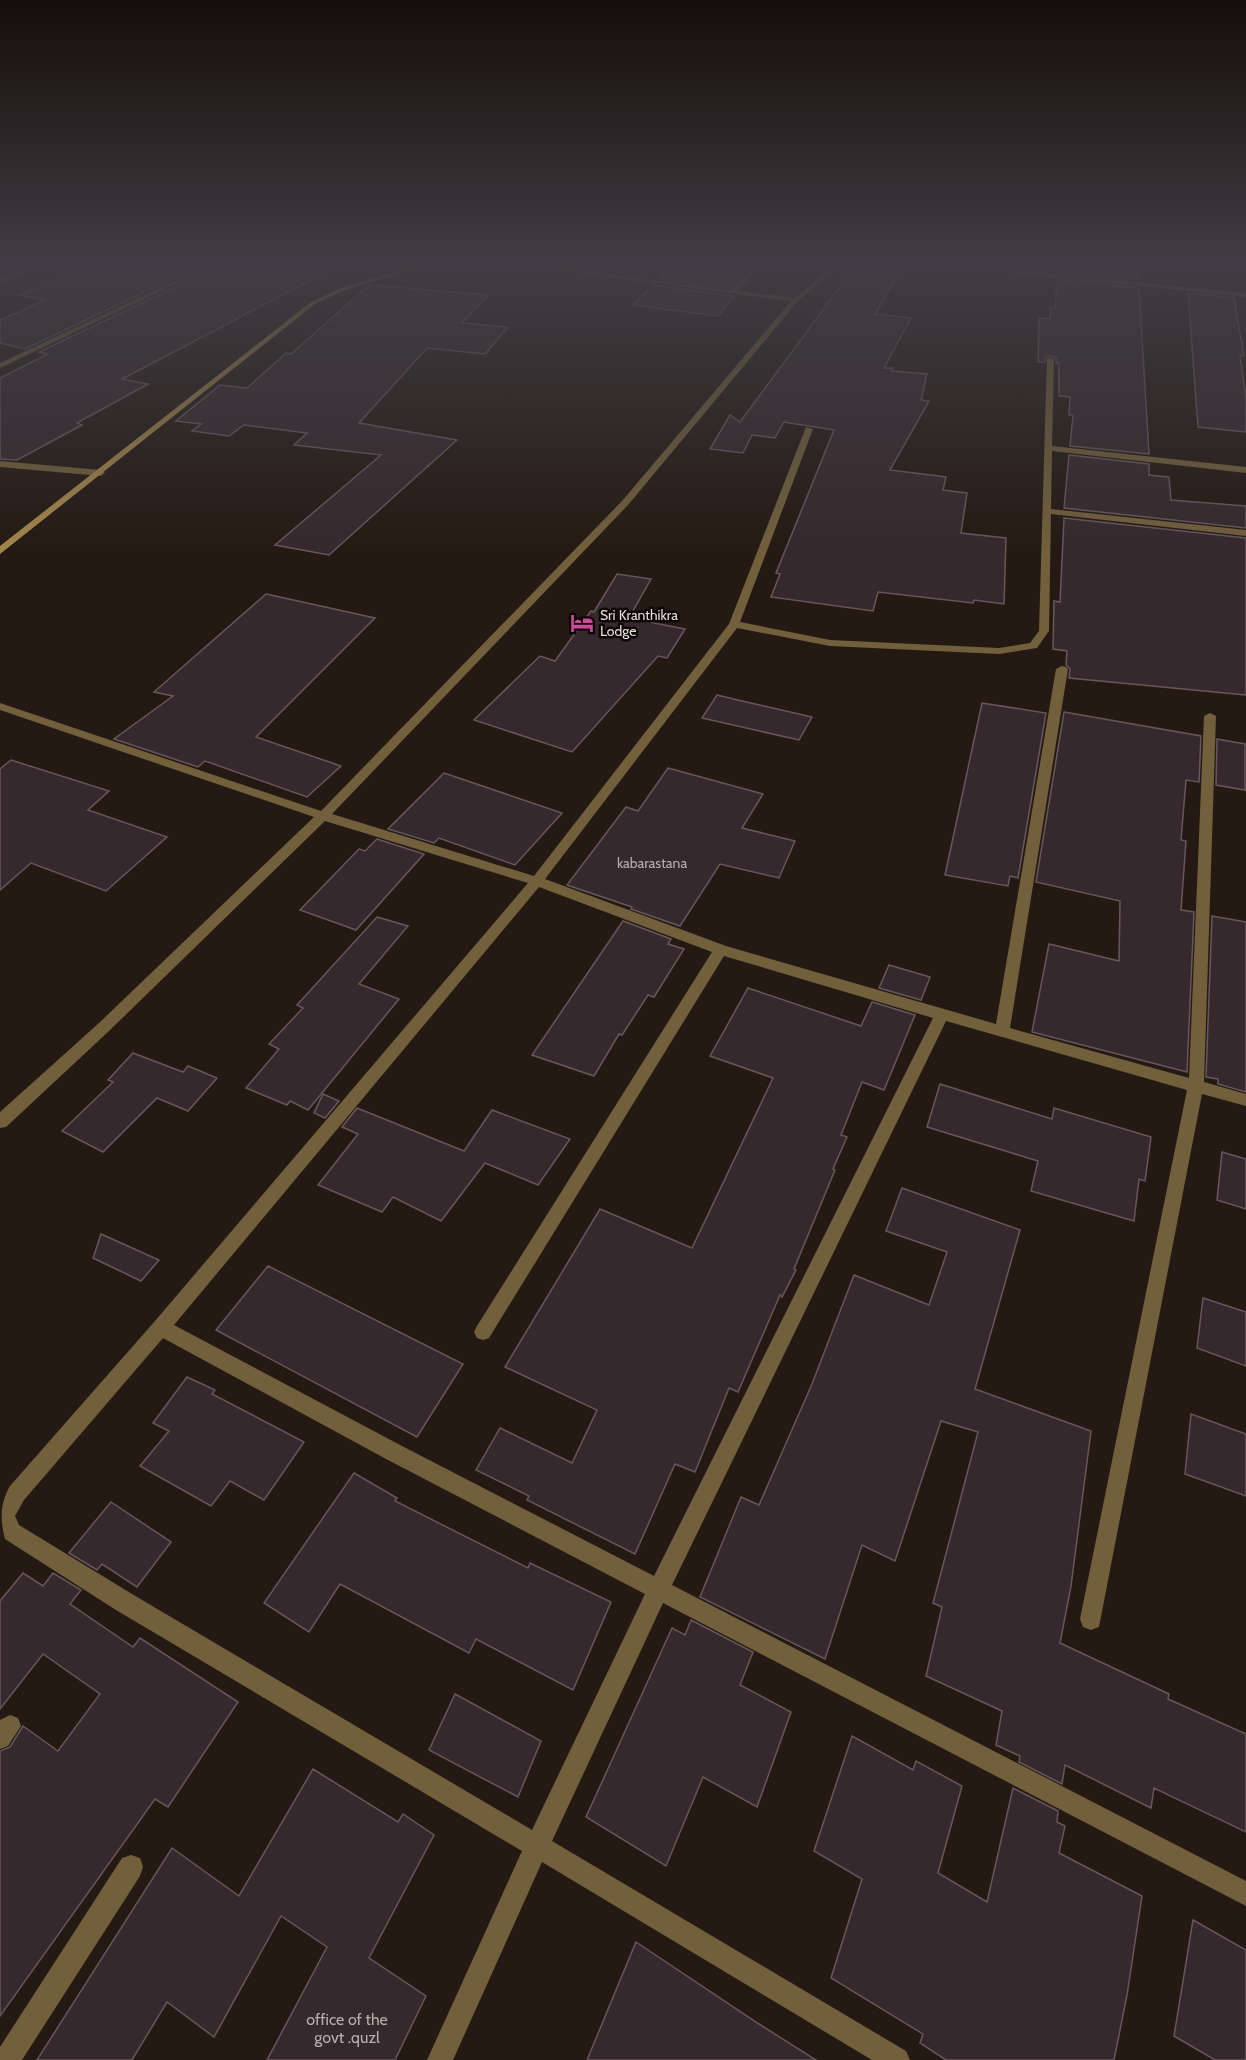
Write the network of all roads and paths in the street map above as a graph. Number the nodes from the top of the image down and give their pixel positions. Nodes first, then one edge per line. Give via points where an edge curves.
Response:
1 (242, 360) edge
2 (745, 360) edge
3 (1050, 360) edge
4 (809, 429) dead end
5 (1048, 448) junction
6 (0, 464) edge
7 (10, 466) junction
8 (1246, 470) edge
9 (0, 472) edge
10 (101, 473) junction
11 (1046, 511) junction
12 (1246, 533) edge
13 (0, 551) edge
14 (734, 624) junction
15 (1062, 669) dead end
16 (0, 706) edge
17 (1210, 716) dead end
18 (323, 816) junction
19 (537, 881) junction
20 (721, 950) junction
21 (942, 1015) junction
22 (1002, 1031) junction
23 (1196, 1086) junction
24 (1246, 1100) edge
25 (0, 1122) edge
26 (161, 1327) junction
27 (483, 1332) dead end
28 (659, 1588) junction
29 (1090, 1619) dead end
30 (537, 1846) junction
31 (131, 1867) dead end
32 (1246, 1894) edge
33 (7, 2060) edge
34 (440, 2060) edge
35 (897, 2060) edge

1 - 10 street
2 - 18 street via 625,503
3 - 5 street
4 - 14 street
5 - 8 street
5 - 11 street
6 - 7 street
7 - 9 street
7 - 10 street
10 - 13 street
11 - 12 street
11 - 14 street via 1044,631 1033,646 999,651 830,643
14 - 19 street
15 - 22 street
16 - 18 street
17 - 23 street
18 - 19 street
18 - 25 street
19 - 20 street
19 - 26 street
20 - 21 street
20 - 27 street
21 - 22 street
21 - 28 street
22 - 23 street
23 - 24 street
23 - 29 street
26 - 28 street
26 - 30 street via 17,1493 4,1516 12,1532
28 - 30 street
28 - 32 street
30 - 34 street
30 - 35 street
31 - 33 street

